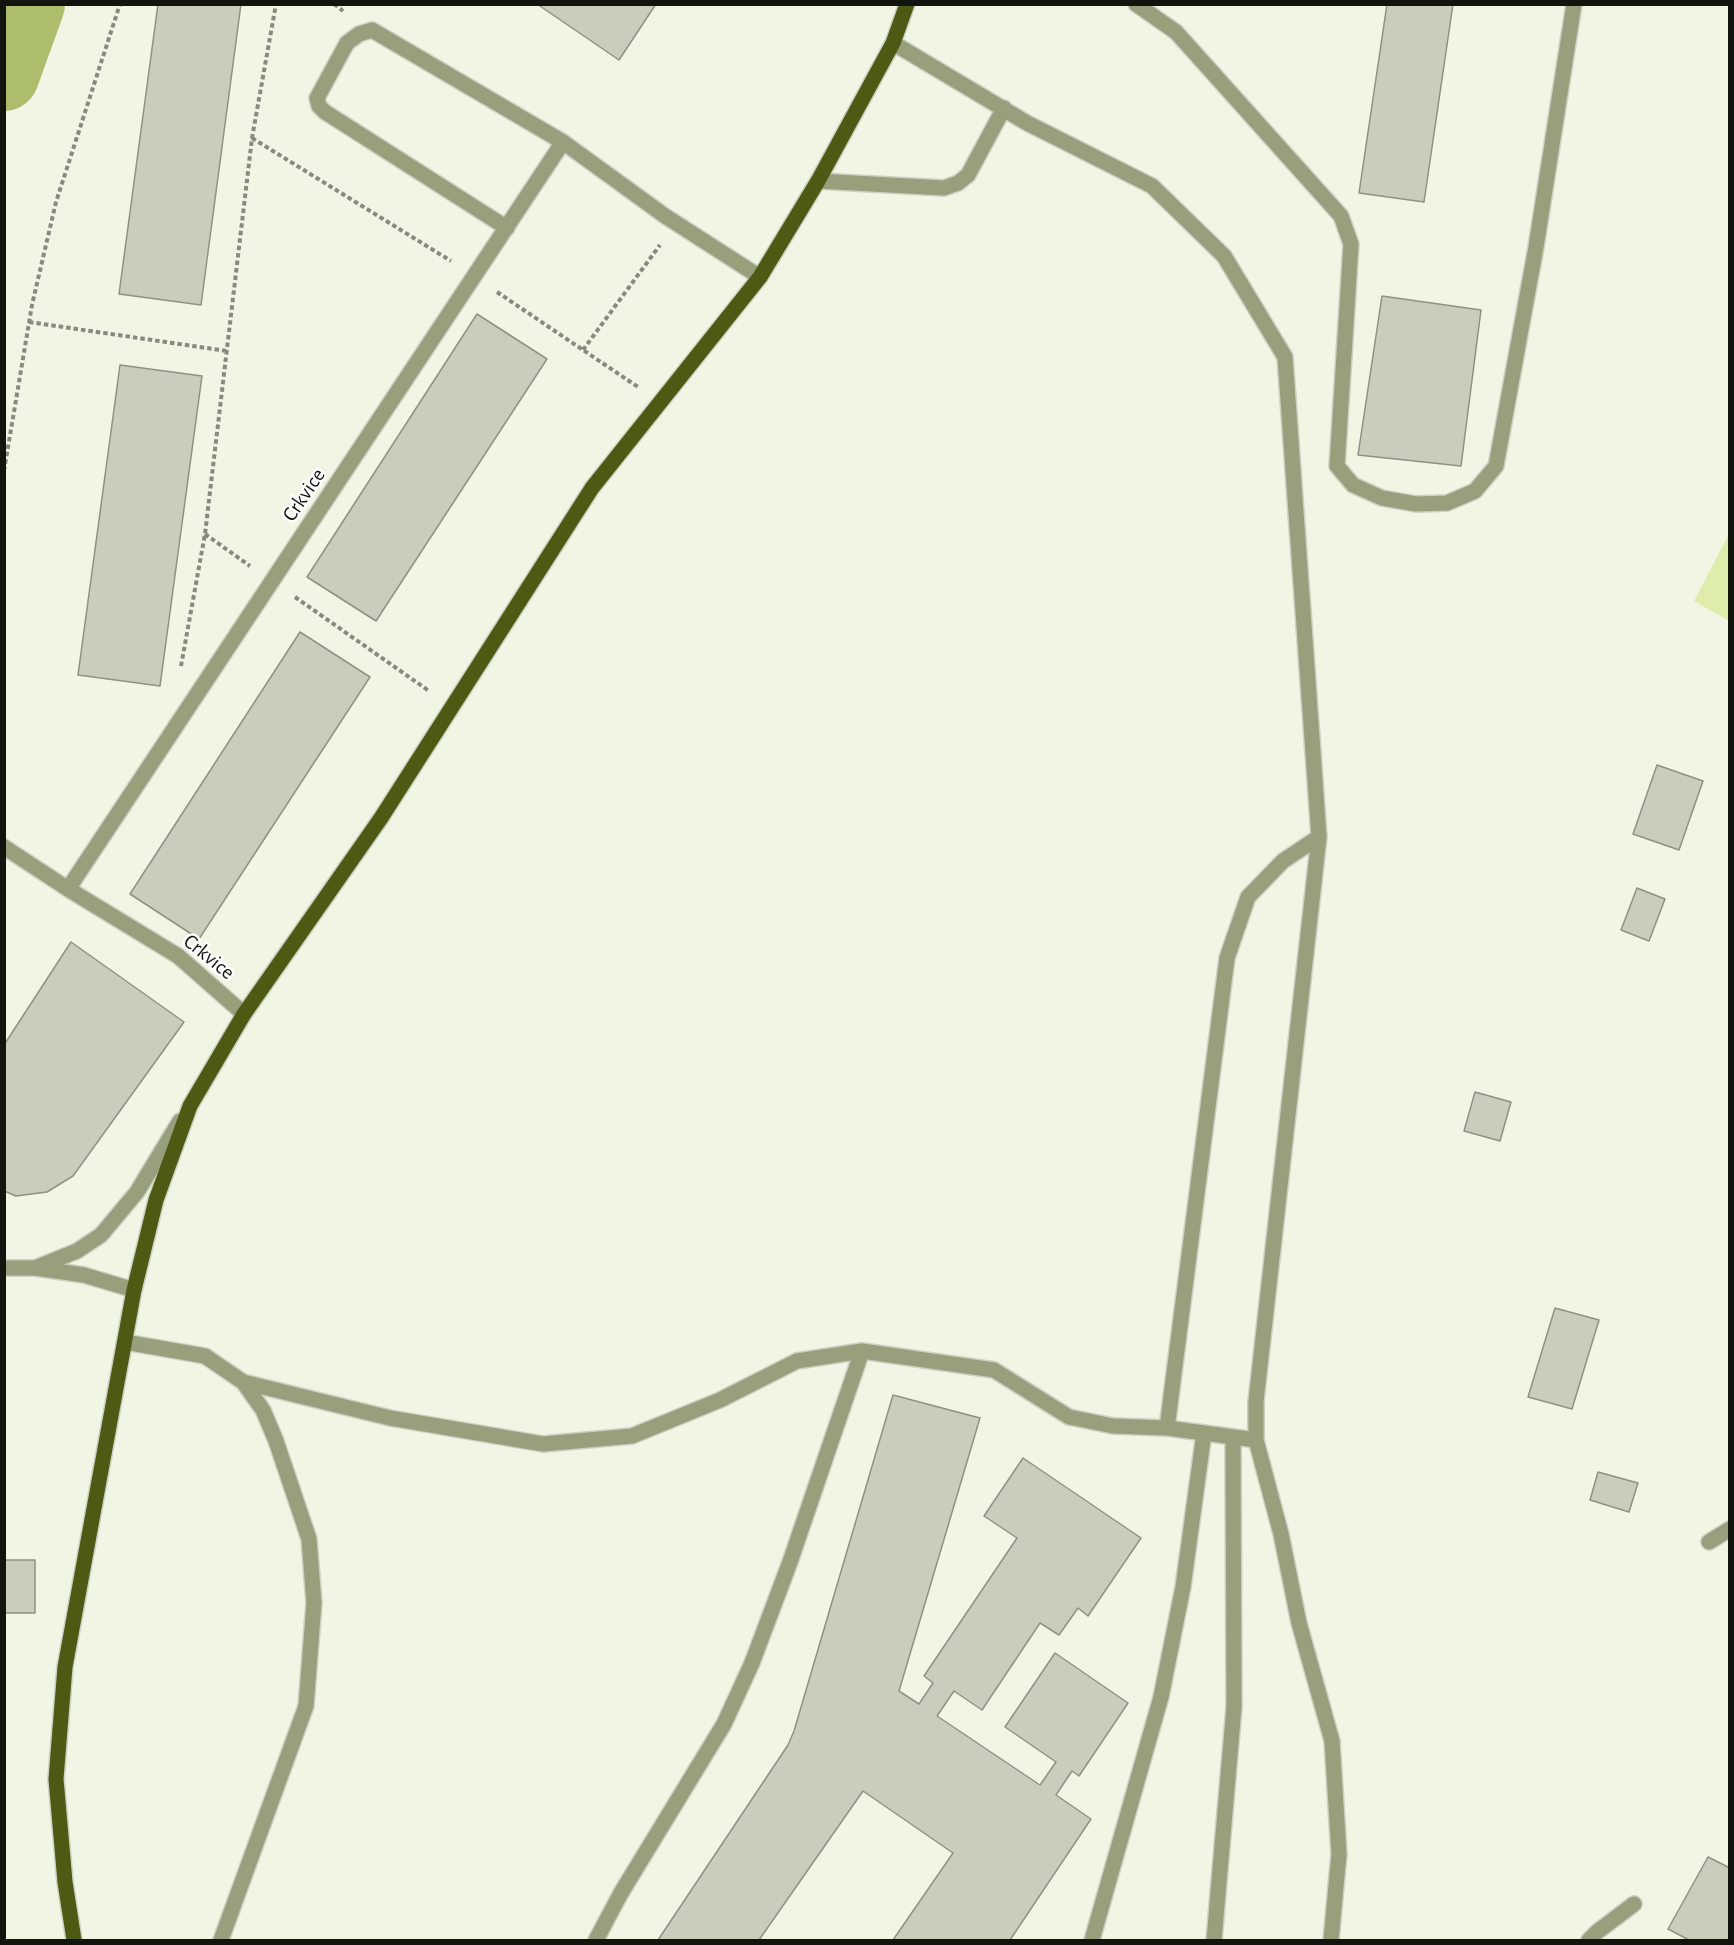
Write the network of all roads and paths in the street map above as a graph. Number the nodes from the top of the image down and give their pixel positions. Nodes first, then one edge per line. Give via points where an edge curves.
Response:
1 (120, 4) edge
2 (276, 4) edge
3 (907, 4) edge
4 (1136, 4) edge
5 (1574, 4) edge
6 (893, 43) junction
7 (1004, 108) junction
8 (564, 142) junction
9 (818, 181) junction
10 (676, 223) junction
11 (507, 228) junction
12 (760, 277) junction
13 (29, 322) junction
14 (583, 350) dead end
15 (227, 351) junction
16 (4, 471) edge
17 (205, 534) junction
18 (273, 581) junction
19 (180, 671) dead end
20 (452, 707) junction
21 (1319, 837) junction
22 (4, 848) edge
23 (68, 888) junction
24 (244, 1014) junction
25 (190, 1106) junction
26 (4, 1268) edge
27 (35, 1268) junction
28 (134, 1290) junction
29 (125, 1342) junction
30 (862, 1351) junction
31 (243, 1382) junction
32 (1167, 1428) junction
33 (1204, 1433) junction
34 (1233, 1437) junction
35 (1256, 1440) junction
36 (1730, 1529) edge
37 (1709, 1542) dead end
38 (1634, 1904) dead end
39 (74, 1941) edge
40 (221, 1941) edge
41 (596, 1941) edge
42 (1092, 1941) edge
43 (1214, 1941) edge
44 (1331, 1941) edge
45 (1588, 1941) edge

1 - 13 path via 56,202
2 - 15 path via 252,138
3 - 6 main road
4 - 5 street via 1176,32 1341,216 1352,243 1337,466 1353,485 1382,498 1416,504 1447,503 1475,491 1496,466 1536,248
6 - 7 street
6 - 9 main road
7 - 9 street via 968,175 958,183 944,188
7 - 21 street via 1152,186 1224,256 1285,357
8 - 10 street
8 - 11 street, Crkvice
8 - 11 street via 372,30 347,43 317,98 320,106
9 - 12 main road
10 - 12 street
10 - 14 path
11 - 18 street, Crkvice
12 - 20 main road via 592,488
13 - 15 path
13 - 16 path
15 - 17 path
17 - 18 path
17 - 19 path
18 - 20 path
18 - 23 street, Crkvice
20 - 24 main road via 381,818
21 - 32 street via 1283,861 1248,897 1227,958
21 - 35 street via 1256,1401
22 - 23 street
23 - 24 street, Crkvice via 178,956
24 - 25 main road
25 - 27 street via 137,1192 101,1234 77,1251
25 - 28 main road via 156,1200
26 - 27 street
27 - 28 street via 84,1275
28 - 29 main road
29 - 31 street via 205,1356
29 - 39 main road via 65,1667 56,1779
30 - 31 street via 797,1361 720,1400 632,1436 543,1444 390,1418
30 - 32 street via 994,1370 1069,1417 1113,1426
30 - 41 street via 752,1663 724,1724
31 - 40 street via 263,1410 309,1539 314,1603 306,1706
32 - 33 street
33 - 34 street
33 - 42 street via 1183,1587 1161,1697
34 - 35 street
34 - 43 street via 1234,1707
35 - 44 street via 1299,1623 1332,1741 1339,1854
36 - 37 street
38 - 45 street

